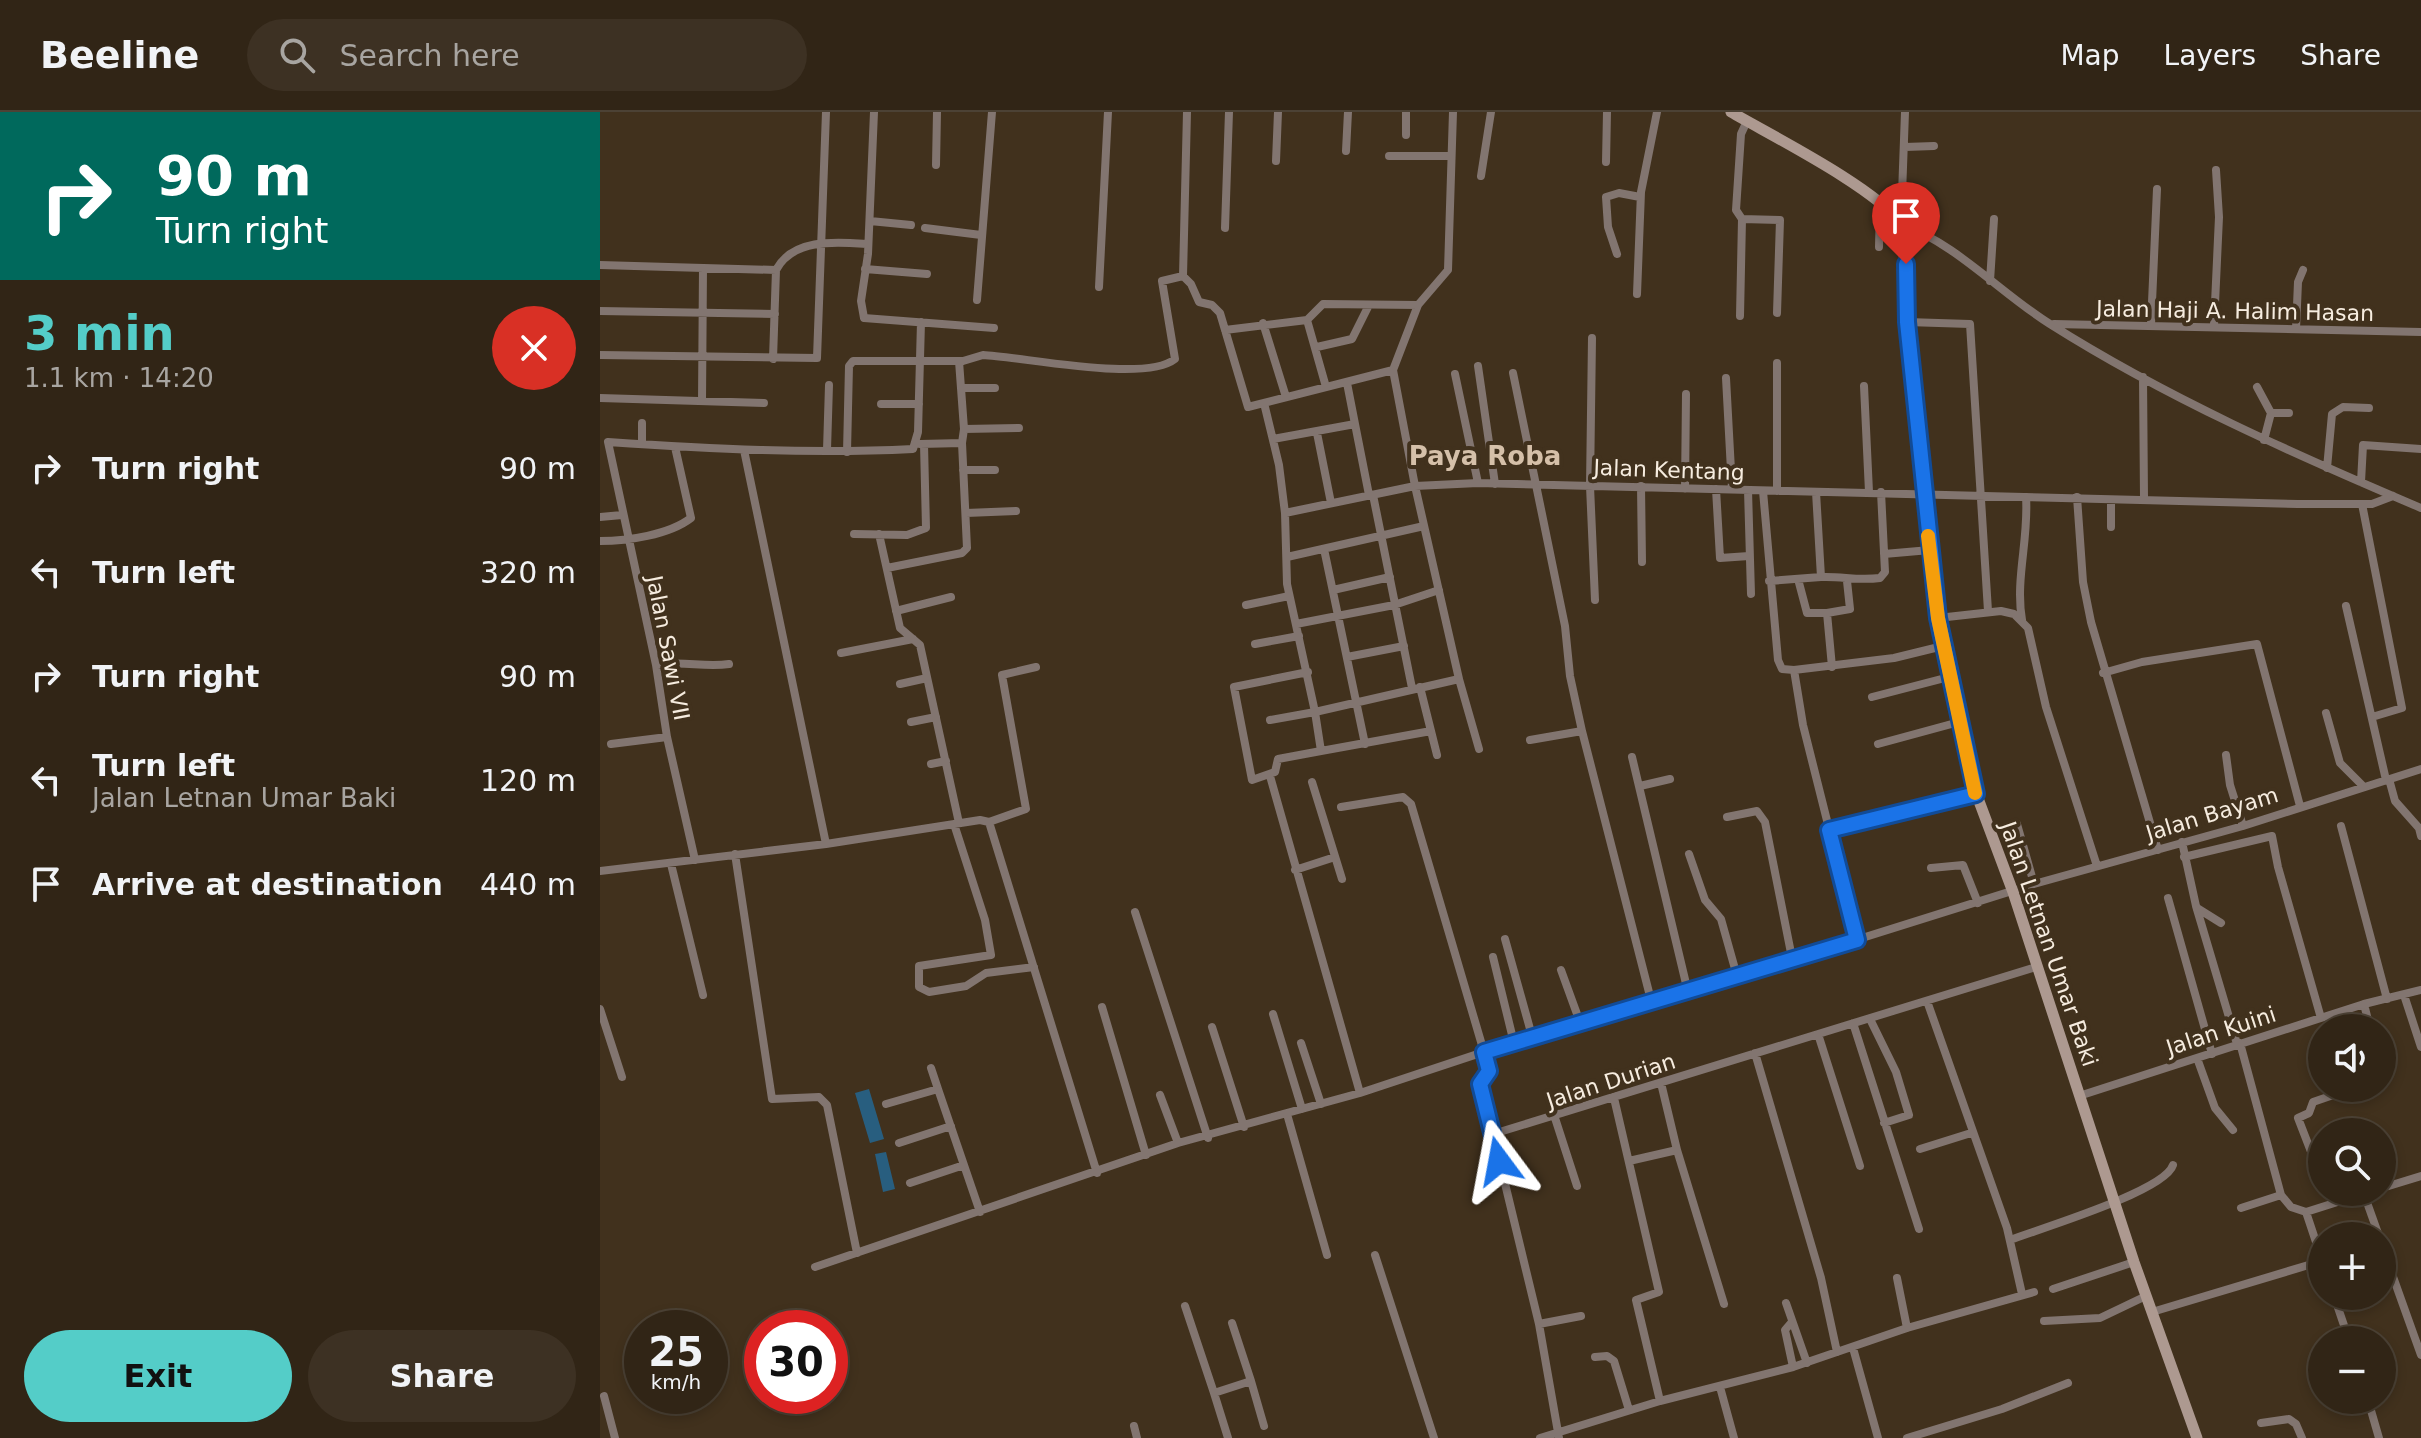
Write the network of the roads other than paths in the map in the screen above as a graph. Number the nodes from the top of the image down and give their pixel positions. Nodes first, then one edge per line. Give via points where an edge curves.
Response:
1 (826, 112) edge
2 (874, 112) edge
3 (937, 112) edge
4 (992, 112) edge
5 (1108, 112) edge
6 (1187, 112) edge
7 (1229, 112) edge
8 (1278, 112) edge
9 (1348, 112) edge
10 (1406, 112) edge
11 (1453, 112) edge
12 (1491, 112) edge
13 (1607, 112) edge
14 (1657, 112) edge
15 (1731, 112) edge
16 (1905, 112) edge
17 (1745, 117) edge
18 (1406, 135) dead end
19 (1934, 146) dead end
20 (1905, 147) junction
21 (1346, 151) dead end
22 (1389, 156) dead end
23 (1451, 156) junction
24 (1276, 161) dead end
25 (1606, 162) dead end
26 (936, 165) dead end
27 (2216, 170) dead end
28 (1481, 176) dead end
29 (2157, 189) dead end
30 (1640, 197) junction
31 (1880, 205) junction
32 (1742, 219) junction
33 (1994, 219) dead end
34 (870, 221) junction
35 (1902, 224) junction
36 (911, 225) dead end
37 (925, 228) dead end
38 (1225, 228) dead end
39 (981, 235) junction
40 (821, 242) junction
41 (866, 244) junction
42 (1879, 247) dead end
43 (1617, 254) dead end
44 (600, 265) edge
45 (703, 268) junction
46 (865, 269) junction
47 (776, 270) junction
48 (2303, 270) dead end
49 (927, 274) dead end
50 (1183, 276) junction
51 (1990, 281) junction
52 (1099, 287) dead end
53 (1637, 294) dead end
54 (977, 300) dead end
55 (1369, 305) junction
56 (1418, 305) junction
57 (600, 311) edge
58 (1777, 313) dead end
59 (703, 314) junction
60 (775, 314) junction
61 (1740, 316) dead end
62 (1307, 320) junction
63 (921, 322) junction
64 (1907, 322) junction
65 (1263, 323) junction
66 (2048, 323) junction
67 (2151, 325) junction
68 (2214, 325) junction
69 (994, 328) dead end
70 (2296, 329) junction
71 (1225, 330) junction
72 (2421, 332) edge
73 (1592, 338) dead end
74 (1317, 347) junction
75 (600, 355) edge
76 (702, 359) junction
77 (773, 359) junction
78 (918, 361) junction
79 (959, 361) junction
80 (1777, 363) dead end
81 (1478, 366) dead end
82 (1393, 370) junction
83 (1513, 373) dead end
84 (1455, 374) dead end
85 (2143, 377) junction
86 (1726, 378) dead end
87 (1347, 383) junction
88 (829, 385) dead end
89 (1864, 386) dead end
90 (1326, 387) junction
91 (2257, 387) dead end
92 (961, 388) junction
93 (995, 388) dead end
94 (1686, 394) dead end
95 (1286, 397) junction
96 (600, 398) edge
97 (702, 401) junction
98 (764, 403) dead end
99 (1264, 403) junction
100 (881, 404) dead end
101 (919, 404) junction
102 (2369, 408) dead end
103 (2271, 413) junction
104 (2289, 413) dead end
105 (642, 423) dead end
106 (1355, 424) junction
107 (1019, 428) dead end
108 (964, 429) junction
109 (1317, 433) junction
110 (1273, 439) junction
111 (2264, 440) junction
112 (962, 443) junction
113 (642, 444) junction
114 (920, 444) junction
115 (675, 447) junction
116 (2421, 449) edge
117 (744, 450) junction
118 (827, 450) junction
119 (847, 452) junction
120 (2327, 468) junction
121 (963, 470) junction
122 (995, 470) dead end
123 (2361, 482) junction
124 (1478, 483) junction
125 (1535, 483) junction
126 (1495, 484) junction
127 (1415, 486) junction
128 (1590, 486) junction
129 (1641, 486) junction
130 (1685, 489) junction
131 (1716, 489) junction
132 (1732, 489) junction
133 (1748, 490) junction
134 (1763, 491) junction
135 (1777, 491) junction
136 (1924, 491) junction
137 (1816, 492) junction
138 (1869, 492) junction
139 (1881, 492) junction
140 (1980, 493) junction
141 (1371, 495) junction
142 (2393, 496) junction
143 (2026, 497) junction
144 (2077, 497) junction
145 (2144, 498) junction
146 (2111, 500) junction
147 (1331, 503) junction
148 (2362, 504) junction
149 (2421, 508) edge
150 (1016, 511) dead end
151 (966, 513) junction
152 (1285, 513) junction
153 (622, 515) junction
154 (600, 517) edge
155 (1424, 526) junction
156 (2111, 527) dead end
157 (854, 534) dead end
158 (879, 534) junction
159 (1383, 537) junction
160 (628, 538) junction
161 (600, 541) edge
162 (1324, 549) junction
163 (1930, 550) junction
164 (1884, 554) junction
165 (1749, 556) junction
166 (1287, 557) junction
167 (1642, 562) dead end
168 (887, 568) junction
169 (1390, 577) junction
170 (1821, 577) junction
171 (1798, 579) junction
172 (1769, 581) junction
173 (1847, 581) junction
174 (1333, 590) junction
175 (1439, 590) junction
176 (1751, 594) dead end
177 (1289, 596) junction
178 (951, 597) dead end
179 (1595, 600) dead end
180 (1246, 605) dead end
181 (1394, 605) junction
182 (2346, 606) dead end
183 (896, 611) junction
184 (1988, 611) junction
185 (1827, 613) junction
186 (1338, 616) junction
187 (1938, 618) junction
188 (2023, 622) junction
189 (1296, 624) junction
190 (1299, 636) junction
191 (914, 639) junction
192 (1255, 644) dead end
193 (1404, 646) junction
194 (1943, 646) junction
195 (841, 653) dead end
196 (1347, 657) junction
197 (729, 664) dead end
198 (656, 665) junction
199 (1036, 667) dead end
200 (1832, 667) junction
201 (1794, 670) junction
202 (1308, 672) junction
203 (2103, 673) junction
204 (1949, 677) junction
205 (927, 678) junction
206 (1459, 679) junction
207 (900, 684) dead end
208 (1416, 687) junction
209 (1872, 697) dead end
210 (1356, 700) junction
211 (1315, 712) junction
212 (2326, 713) dead end
213 (936, 717) junction
214 (2372, 717) junction
215 (1270, 720) dead end
216 (911, 722) dead end
217 (1959, 722) junction
218 (1431, 731) junction
219 (1582, 731) junction
220 (667, 737) junction
221 (1530, 740) dead end
222 (611, 744) dead end
223 (1365, 744) junction
224 (1878, 744) dead end
225 (1479, 749) dead end
226 (1321, 751) junction
227 (1437, 755) dead end
228 (2226, 755) dead end
229 (1632, 757) dead end
230 (946, 761) junction
231 (931, 764) dead end
232 (2421, 769) edge
233 (1270, 776) junction
234 (1670, 779) dead end
235 (2387, 780) junction
236 (1312, 782) dead end
237 (1640, 786) junction
238 (2363, 786) junction
239 (1976, 794) junction
240 (2300, 806) junction
241 (1341, 807) dead end
242 (1727, 817) dead end
243 (989, 822) junction
244 (957, 823) junction
245 (2017, 824) dead end
246 (2243, 826) junction
247 (2341, 826) dead end
248 (1829, 830) junction
249 (2421, 836) edge
250 (2182, 842) junction
251 (826, 844) junction
252 (2158, 850) junction
253 (735, 854) junction
254 (1689, 854) dead end
255 (1335, 857) junction
256 (2184, 857) junction
257 (695, 860) junction
258 (671, 864) junction
259 (2097, 866) junction
260 (1931, 868) dead end
261 (1295, 870) junction
262 (600, 871) edge
263 (1342, 879) dead end
264 (2034, 884) junction
265 (2013, 892) junction
266 (2168, 898) dead end
267 (1978, 903) junction
268 (2197, 908) junction
269 (1135, 912) dead end
270 (2221, 923) dead end
271 (1505, 939) dead end
272 (1857, 940) junction
273 (1493, 957) dead end
274 (1792, 958) junction
275 (1034, 967) junction
276 (2036, 967) junction
277 (1561, 970) dead end
278 (1737, 976) junction
279 (2421, 990) edge
280 (1688, 992) junction
281 (703, 995) dead end
282 (2404, 995) junction
283 (2387, 999) junction
284 (1927, 1001) junction
285 (1652, 1004) junction
286 (2364, 1004) junction
287 (1102, 1007) dead end
288 (600, 1009) edge
289 (1273, 1014) dead end
290 (2321, 1014) edge
291 (2334, 1014) edge
292 (2366, 1014) edge
293 (1870, 1019) junction
294 (2308, 1022) edge
295 (1853, 1023) junction
296 (1581, 1025) junction
297 (1212, 1027) dead end
298 (1818, 1034) junction
299 (1532, 1036) junction
300 (1301, 1043) dead end
301 (1514, 1043) junction
302 (2238, 1044) junction
303 (2421, 1047) edge
304 (1484, 1052) junction
305 (1755, 1053) junction
306 (2212, 1054) junction
307 (2197, 1058) junction
308 (931, 1068) dead end
309 (622, 1077) dead end
310 (1661, 1083) junction
311 (938, 1089) junction
312 (1360, 1093) junction
313 (1160, 1095) dead end
314 (2079, 1096) junction
315 (1614, 1098) junction
316 (2313, 1102) edge
317 (886, 1104) dead end
318 (1321, 1104) junction
319 (1302, 1109) junction
320 (1287, 1114) junction
321 (1555, 1118) junction
322 (1884, 1123) junction
323 (951, 1126) junction
324 (1244, 1127) junction
325 (2233, 1130) dead end
326 (1971, 1133) junction
327 (1493, 1134) junction
328 (1208, 1138) junction
329 (899, 1143) dead end
330 (1178, 1143) junction
331 (2308, 1144) edge
332 (1920, 1149) dead end
333 (1677, 1150) junction
334 (1146, 1155) junction
335 (1629, 1161) junction
336 (964, 1165) junction
337 (2173, 1165) dead end
338 (1860, 1166) dead end
339 (1097, 1173) junction
340 (2421, 1176) edge
341 (910, 1183) dead end
342 (2396, 1184) edge
343 (1577, 1186) dead end
344 (2281, 1195) junction
345 (2116, 1202) junction
346 (2321, 1206) edge
347 (2241, 1208) dead end
348 (980, 1212) junction
349 (2306, 1212) junction
350 (2309, 1222) edge
351 (1919, 1229) dead end
352 (2010, 1240) junction
353 (857, 1253) junction
354 (1327, 1255) dead end
355 (1375, 1255) dead end
356 (2134, 1262) junction
357 (2308, 1264) edge
358 (815, 1267) dead end
359 (1897, 1278) dead end
360 (2396, 1285) edge
361 (2053, 1289) dead end
362 (2034, 1292) dead end
363 (2022, 1294) junction
364 (2146, 1296) junction
365 (1786, 1303) dead end
366 (1724, 1304) dead end
367 (1185, 1306) dead end
368 (2152, 1312) junction
369 (1581, 1316) dead end
370 (2044, 1321) dead end
371 (1232, 1323) dead end
372 (1791, 1323) junction
373 (1539, 1324) junction
374 (1907, 1328) junction
375 (1853, 1348) junction
376 (1837, 1352) junction
377 (2421, 1355) edge
378 (1595, 1357) dead end
379 (1807, 1363) junction
380 (1793, 1367) junction
381 (1251, 1381) junction
382 (2068, 1383) dead end
383 (1720, 1387) junction
384 (1214, 1393) junction
385 (604, 1396) dead end
386 (1660, 1401) junction
387 (1629, 1410) junction
388 (2372, 1414) edge
389 (2261, 1423) dead end
390 (1134, 1426) dead end
391 (1264, 1426) dead end
392 (1559, 1436) edge
393 (615, 1438) edge
394 (1137, 1438) edge
395 (1228, 1438) edge
396 (1434, 1438) edge
397 (1540, 1438) edge
398 (1734, 1438) edge
399 (1878, 1438) edge
400 (1907, 1438) edge
401 (2197, 1438) edge
402 (2302, 1438) edge
403 (2379, 1438) edge

1 - 40 street
2 - 34 street
3 - 26 street
4 - 39 street
5 - 52 street
6 - 50 street
7 - 38 street
8 - 24 street
9 - 21 street
10 - 18 street
11 - 23 street
12 - 28 street
13 - 25 street
14 - 30 street
15 - 17 street
16 - 20 street
17 - 31 street
17 - 32 street via 1736,210
19 - 20 street
20 - 35 street
22 - 23 street
23 - 56 street via 1448,270
27 - 68 street
29 - 67 street
30 - 43 street via 1606,197
30 - 53 street
31 - 35 street
31 - 42 street
32 - 58 street via 1780,220
32 - 61 street
33 - 51 street
34 - 36 street
34 - 41 street
35 - 51 street
35 - 64 street, Jalan Letnan Umar Baki
37 - 39 street
39 - 54 street
40 - 41 street
40 - 47 street via 782,259
40 - 77 street via 817,358
41 - 46 street
44 - 45 street
45 - 47 street
45 - 59 street
46 - 49 street
46 - 63 street via 864,318
47 - 60 street
48 - 70 street
50 - 71 street via 1199,302 1220,313
50 - 79 street via 1162,281 1174,357 1170,363 1137,371 987,355
51 - 66 street
55 - 56 street
55 - 62 street via 1323,304
55 - 74 street via 1352,339
56 - 82 street
57 - 59 street
59 - 60 street
59 - 76 street
60 - 77 street
62 - 65 street
62 - 74 street
63 - 69 street
63 - 78 street
64 - 136 street, Jalan Letnan Umar Baki
64 - 140 street via 1970,324
65 - 71 street
65 - 95 street
66 - 67 street, Jalan Haji A. Halim Hasan
66 - 85 street
67 - 68 street, Jalan Haji A. Halim Hasan
68 - 70 street, Jalan Haji A. Halim Hasan
70 - 72 street, Jalan Haji A. Halim Hasan
71 - 99 street via 1245,405
73 - 128 street
74 - 90 street
75 - 76 street
76 - 77 street
76 - 97 street
78 - 79 street
78 - 101 street
78 - 119 street via 853,361 849,366
79 - 92 street
80 - 135 street
81 - 126 street
82 - 87 street
82 - 127 street
83 - 125 street
84 - 124 street
85 - 111 street
85 - 145 street
86 - 132 street
87 - 90 street
87 - 106 street
88 - 118 street
89 - 138 street
90 - 95 street
91 - 103 street
92 - 93 street
92 - 108 street
94 - 130 street
95 - 99 street
96 - 97 street
97 - 98 street
99 - 110 street
100 - 101 street
101 - 114 street
102 - 120 street via 2343,407 2332,414
103 - 104 street
103 - 111 street
105 - 113 street
106 - 109 street
106 - 141 street
107 - 108 street
108 - 112 street
109 - 110 street
109 - 147 street
110 - 152 street
111 - 120 street
112 - 114 street
112 - 121 street
113 - 115 street
113 - 153 street, Jalan Sawi VII via 608,442
114 - 119 street via 913,449
114 - 158 street via 926,528 907,535
115 - 117 street
115 - 160 street via 691,518 680,526
116 - 123 street via 2363,445
117 - 118 street
117 - 251 street
118 - 119 street
120 - 123 street
121 - 122 street
121 - 151 street
123 - 142 street
124 - 126 street, Jalan Kentang
124 - 127 street, Jalan Kentang
125 - 126 street, Jalan Kentang
125 - 128 street, Jalan Kentang
125 - 219 street
127 - 141 street, Jalan Kentang
127 - 155 street
128 - 129 street, Jalan Kentang
128 - 179 street
129 - 130 street, Jalan Kentang
129 - 167 street
130 - 131 street, Jalan Kentang
131 - 132 street, Jalan Kentang
131 - 165 street via 1720,558
132 - 133 street, Jalan Kentang
133 - 134 street, Jalan Kentang
133 - 165 street
134 - 135 street, Jalan Kentang
134 - 172 street
135 - 137 street, Jalan Kentang
136 - 139 street, Jalan Kentang
136 - 140 street, Jalan Kentang
136 - 163 street, Jalan Letnan Umar Baki
137 - 138 street, Jalan Kentang
137 - 170 street
138 - 139 street, Jalan Kentang
139 - 164 street
140 - 143 street, Jalan Kentang
140 - 184 street
141 - 147 street, Jalan Kentang
141 - 159 street
142 - 148 street, Jalan Kentang
142 - 149 street
143 - 144 street, Jalan Kentang
143 - 188 street
144 - 146 street, Jalan Kentang
144 - 203 street via 2083,582
145 - 146 street, Jalan Kentang
145 - 148 street, Jalan Kentang
146 - 156 street
147 - 152 street, Jalan Kentang
148 - 214 street via 2402,708
150 - 151 street
151 - 168 street via 965,551
152 - 166 street
153 - 154 street
153 - 160 street, Jalan Sawi VII
155 - 159 street
155 - 175 street
157 - 158 street
158 - 168 street
159 - 162 street
159 - 169 street
160 - 161 street
160 - 198 street, Jalan Sawi VII
162 - 166 street
162 - 174 street
163 - 164 street
163 - 187 street, Jalan Letnan Umar Baki
164 - 173 street via 1880,578
165 - 176 street
166 - 177 street
168 - 183 street
169 - 174 street
169 - 181 street
170 - 171 street
170 - 173 street
171 - 172 street
171 - 185 street via 1807,613
172 - 201 street via 1778,660 1782,669
173 - 185 street via 1850,609
174 - 186 street
175 - 181 street
175 - 206 street
177 - 180 street
177 - 189 street
178 - 183 street
181 - 186 street
181 - 193 street
182 - 214 street
183 - 191 street via 900,628
184 - 187 street
184 - 188 street via 2014,614
185 - 200 street
186 - 189 street
186 - 196 street
187 - 194 street, Jalan Letnan Umar Baki
188 - 259 street via 2032,635 2036,671
189 - 190 street
190 - 192 street
190 - 202 street
191 - 195 street
191 - 205 street
193 - 196 street
193 - 208 street
194 - 200 street
194 - 204 street, Jalan Letnan Umar Baki
196 - 210 street
197 - 198 street
198 - 220 street, Jalan Sawi VII
199 - 243 street via 1002,675 1026,809
200 - 201 street
201 - 248 street
202 - 211 street
202 - 233 street via 1234,687 1252,780
203 - 240 street via 2257,644
203 - 252 street
204 - 209 street
204 - 217 street, Jalan Letnan Umar Baki
205 - 207 street
205 - 213 street
206 - 208 street
206 - 225 street
208 - 210 street
208 - 218 street
210 - 211 street
210 - 223 street
211 - 215 street
211 - 226 street
212 - 238 street via 2340,763
213 - 216 street
213 - 230 street
214 - 235 street
217 - 224 street
217 - 239 street, Jalan Letnan Umar Baki
218 - 223 street
218 - 227 street
219 - 221 street
219 - 285 street
220 - 222 street
220 - 257 street, Jalan Sawi VII
223 - 226 street
226 - 233 street via 1278,759 1277,771
228 - 246 street
229 - 237 street
230 - 231 street
230 - 244 street
232 - 235 street, Jalan Bayam
233 - 261 street
234 - 237 street
235 - 238 street, Jalan Bayam
235 - 249 street via 2395,801
236 - 255 street
237 - 280 street
238 - 240 street, Jalan Bayam
239 - 248 street
239 - 265 street, Jalan Letnan Umar Baki
240 - 246 street, Jalan Bayam
241 - 304 street via 1403,797 1410,801
242 - 274 street via 1757,811 1765,822
243 - 244 street
243 - 275 street
244 - 251 street
244 - 275 street via 991,955 919,966 920,990 966,986 986,973
245 - 264 street
246 - 250 street, Jalan Bayam
247 - 283 street
248 - 272 street
250 - 252 street, Jalan Bayam
250 - 256 street
251 - 253 street
252 - 259 street, Jalan Bayam
253 - 257 street
253 - 353 street via 772,1099 819,1097 827,1105
254 - 278 street via 1705,900 1721,919
255 - 261 street
255 - 263 street
256 - 268 street
256 - 290 street via 2272,836
257 - 258 street
258 - 262 street
258 - 281 street
259 - 264 street, Jalan Bayam
260 - 267 street via 1963,865
261 - 312 street
264 - 265 street, Jalan Bayam
265 - 267 street, Jalan Bayam
265 - 276 street, Jalan Letnan Umar Baki
266 - 306 street
267 - 272 street, Jalan Bayam
268 - 270 street
268 - 302 street
269 - 328 street
271 - 299 street
272 - 274 street, Jalan Bayam
273 - 301 street
274 - 278 street, Jalan Bayam
275 - 339 street
276 - 284 street, Jalan Durian
276 - 314 street, Jalan Letnan Umar Baki
277 - 296 street
278 - 280 street, Jalan Bayam
279 - 282 street, Jalan Kuini
280 - 285 street, Jalan Bayam
282 - 283 street, Jalan Kuini
282 - 303 street
283 - 286 street, Jalan Kuini
284 - 293 street, Jalan Durian
284 - 326 street
285 - 296 street, Jalan Bayam
286 - 291 street, Jalan Kuini
286 - 292 street
287 - 334 street
288 - 309 street
289 - 319 street
293 - 295 street, Jalan Durian
293 - 322 street via 1896,1072 1909,1115
294 - 302 street, Jalan Kuini
295 - 298 street, Jalan Durian
295 - 322 street
296 - 299 street, Jalan Bayam
297 - 324 street
298 - 305 street, Jalan Durian
298 - 338 street
299 - 301 street, Jalan Bayam
300 - 318 street
301 - 304 street, Jalan Bayam
302 - 306 street, Jalan Kuini
302 - 344 street
304 - 312 street, Jalan Bayam
304 - 327 street via 1489,1071 1480,1084
305 - 310 street, Jalan Durian
305 - 376 street via 1821,1278
306 - 307 street, Jalan Kuini
307 - 314 street, Jalan Kuini
307 - 325 street via 2215,1108
308 - 311 street
310 - 315 street, Jalan Durian
310 - 333 street
311 - 317 street
311 - 323 street
312 - 318 street, Jalan Bayam
313 - 330 street
314 - 345 street, Jalan Letnan Umar Baki
315 - 321 street, Jalan Durian
315 - 335 street
316 - 331 street via 2308,1114 2298,1118
318 - 319 street, Jalan Bayam
319 - 320 street, Jalan Bayam
320 - 324 street, Jalan Bayam
320 - 354 street
321 - 327 street, Jalan Durian
321 - 343 street
322 - 351 street
323 - 329 street
323 - 336 street
324 - 328 street, Jalan Bayam
326 - 332 street
326 - 352 street
327 - 373 street
328 - 330 street, Jalan Bayam
330 - 334 street, Jalan Bayam
333 - 335 street
333 - 366 street
334 - 339 street, Jalan Bayam
335 - 386 street via 1659,1292 1636,1300 1636,1306
336 - 341 street
336 - 348 street
337 - 345 street via 2164,1179
339 - 348 street, Jalan Bayam
340 - 342 street
344 - 347 street
344 - 349 street via 2291,1207
345 - 352 street
345 - 356 street, Jalan Letnan Umar Baki
346 - 349 street
348 - 353 street, Jalan Bayam
349 - 350 street
352 - 363 street
353 - 358 street, Jalan Bayam
355 - 396 street
356 - 361 street
356 - 364 street, Jalan Letnan Umar Baki
357 - 368 street
359 - 374 street
360 - 377 street
362 - 363 street
363 - 374 street
364 - 368 street, Jalan Letnan Umar Baki
364 - 370 street via 2100,1318
365 - 372 street
367 - 384 street
368 - 401 street, Jalan Letnan Umar Baki
369 - 373 street
371 - 381 street
372 - 379 street
372 - 380 street via 1785,1330
373 - 392 street
374 - 375 street
375 - 376 street
375 - 399 street
376 - 379 street
378 - 387 street via 1614,1361
379 - 380 street
380 - 383 street
381 - 384 street
381 - 391 street
382 - 400 street
383 - 386 street
383 - 398 street
384 - 395 street
385 - 393 street
386 - 387 street
387 - 392 street
388 - 403 street
389 - 402 street via 2289,1419
390 - 394 street
392 - 397 street

